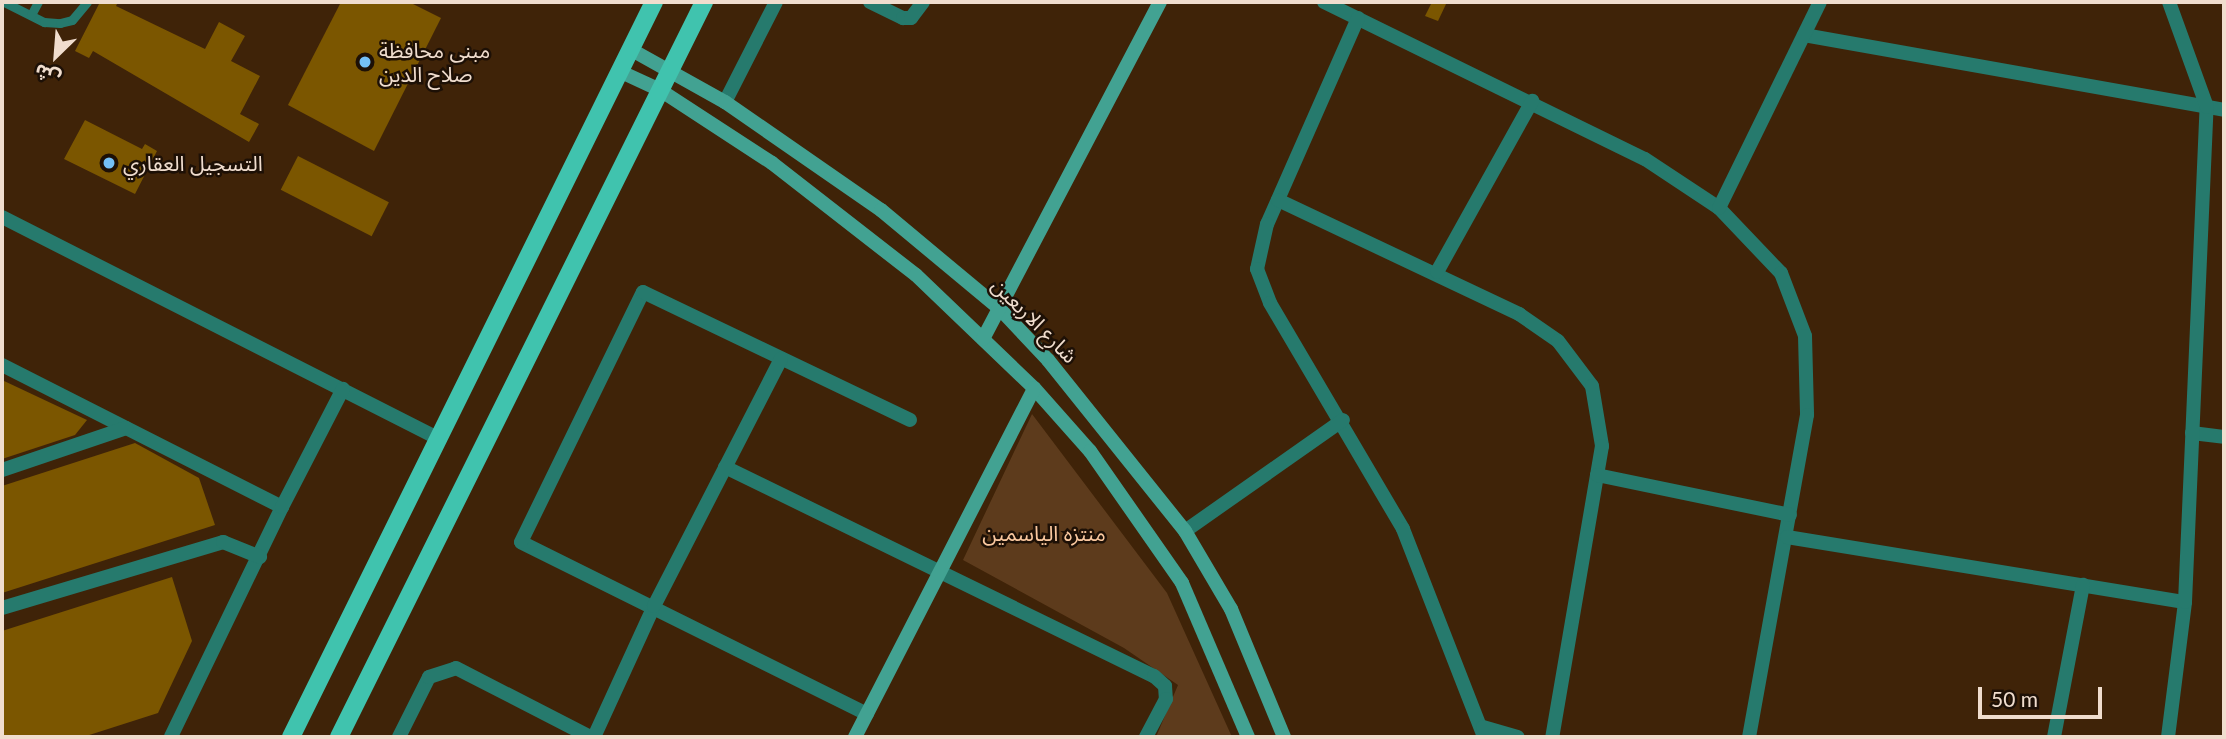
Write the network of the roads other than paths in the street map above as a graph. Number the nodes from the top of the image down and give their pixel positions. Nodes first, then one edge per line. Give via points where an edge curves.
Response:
1 (4, 2) edge
2 (38, 2) edge
3 (87, 2) edge
4 (654, 2) edge
5 (704, 2) edge
6 (776, 2) edge
7 (870, 2) edge
8 (923, 2) edge
9 (1160, 2) edge
10 (1324, 2) edge
11 (1820, 2) edge
12 (2169, 2) edge
13 (31, 15) junction
14 (1358, 18) junction
15 (1804, 35) junction
16 (630, 49) junction
17 (671, 68) junction
18 (619, 71) junction
19 (660, 90) junction
20 (1532, 101) junction
21 (725, 102) junction
22 (2207, 107) junction
23 (2224, 110) edge
24 (1278, 200) junction
25 (1719, 208) junction
26 (2, 217) edge
27 (1437, 272) junction
28 (1000, 309) junction
29 (983, 339) junction
30 (781, 359) junction
31 (2, 365) edge
32 (1034, 388) junction
33 (343, 389) junction
34 (911, 420) dead end
35 (1343, 420) junction
36 (126, 428) junction
37 (2192, 433) junction
38 (2224, 437) edge
39 (440, 439) junction
40 (725, 467) junction
41 (2, 470) edge
42 (1597, 475) junction
43 (282, 507) junction
44 (1790, 515) junction
45 (1185, 531) junction
46 (1787, 537) junction
47 (260, 557) junction
48 (939, 571) junction
49 (2082, 585) junction
50 (2185, 602) junction
51 (654, 606) junction
52 (2, 608) edge
53 (867, 714) junction
54 (1483, 732) edge
55 (860, 736) edge
56 (171, 737) edge
57 (290, 737) edge
58 (338, 737) edge
59 (398, 737) edge
60 (592, 737) edge
61 (1146, 737) edge
62 (1248, 737) edge
63 (1284, 737) edge
64 (1518, 737) edge
65 (1552, 737) edge
66 (1749, 737) edge
67 (2054, 737) edge
68 (2168, 737) edge

1 - 13 lane
2 - 13 lane
3 - 13 lane via 72,20 60,23
4 - 16 main road
5 - 17 main road
6 - 21 street
7 - 8 street via 903,18 911,18
9 - 28 main road
10 - 14 street
11 - 15 street
12 - 22 street
14 - 20 street
14 - 24 street
15 - 22 street
15 - 25 street
16 - 17 main road, شارع الاربعين
16 - 18 main road
17 - 19 main road
17 - 21 main road, شارع الاربعين
18 - 19 main road
18 - 39 main road
19 - 29 main road via 772,163 916,275
19 - 58 main road
20 - 25 street via 1646,159
20 - 27 street
21 - 28 main road, شارع الاربعين via 881,210
22 - 23 street
22 - 37 street
24 - 27 street
24 - 35 street via 1258,249 1257,269 1270,303
25 - 44 street via 1781,273 1805,337 1807,415
26 - 33 street
27 - 42 street via 1519,314 1570,355 1599,403
28 - 29 main road
28 - 45 main road, شارع الاربعين via 1062,375
29 - 32 main road
30 - 34 street
30 - 40 street
30 - 51 street via 643,292 521,542
31 - 36 street
32 - 48 main road
32 - 62 main road via 1090,451 1182,583
33 - 39 street
33 - 43 street
35 - 45 street
35 - 54 street via 1403,529
36 - 41 street
36 - 43 street
37 - 38 street
37 - 50 street
39 - 57 main road
40 - 48 street
40 - 51 street
42 - 44 street
42 - 65 street
43 - 47 street
44 - 46 street
45 - 63 main road, شارع الاربعين via 1231,609
46 - 49 street
46 - 66 street
47 - 52 street via 223,542
47 - 56 street
48 - 53 main road
48 - 61 street via 1154,676 1165,686 1166,699
49 - 50 street
49 - 67 street
50 - 68 street
51 - 53 street
51 - 60 street
53 - 55 main road
54 - 64 street
59 - 60 street via 429,677 456,668

